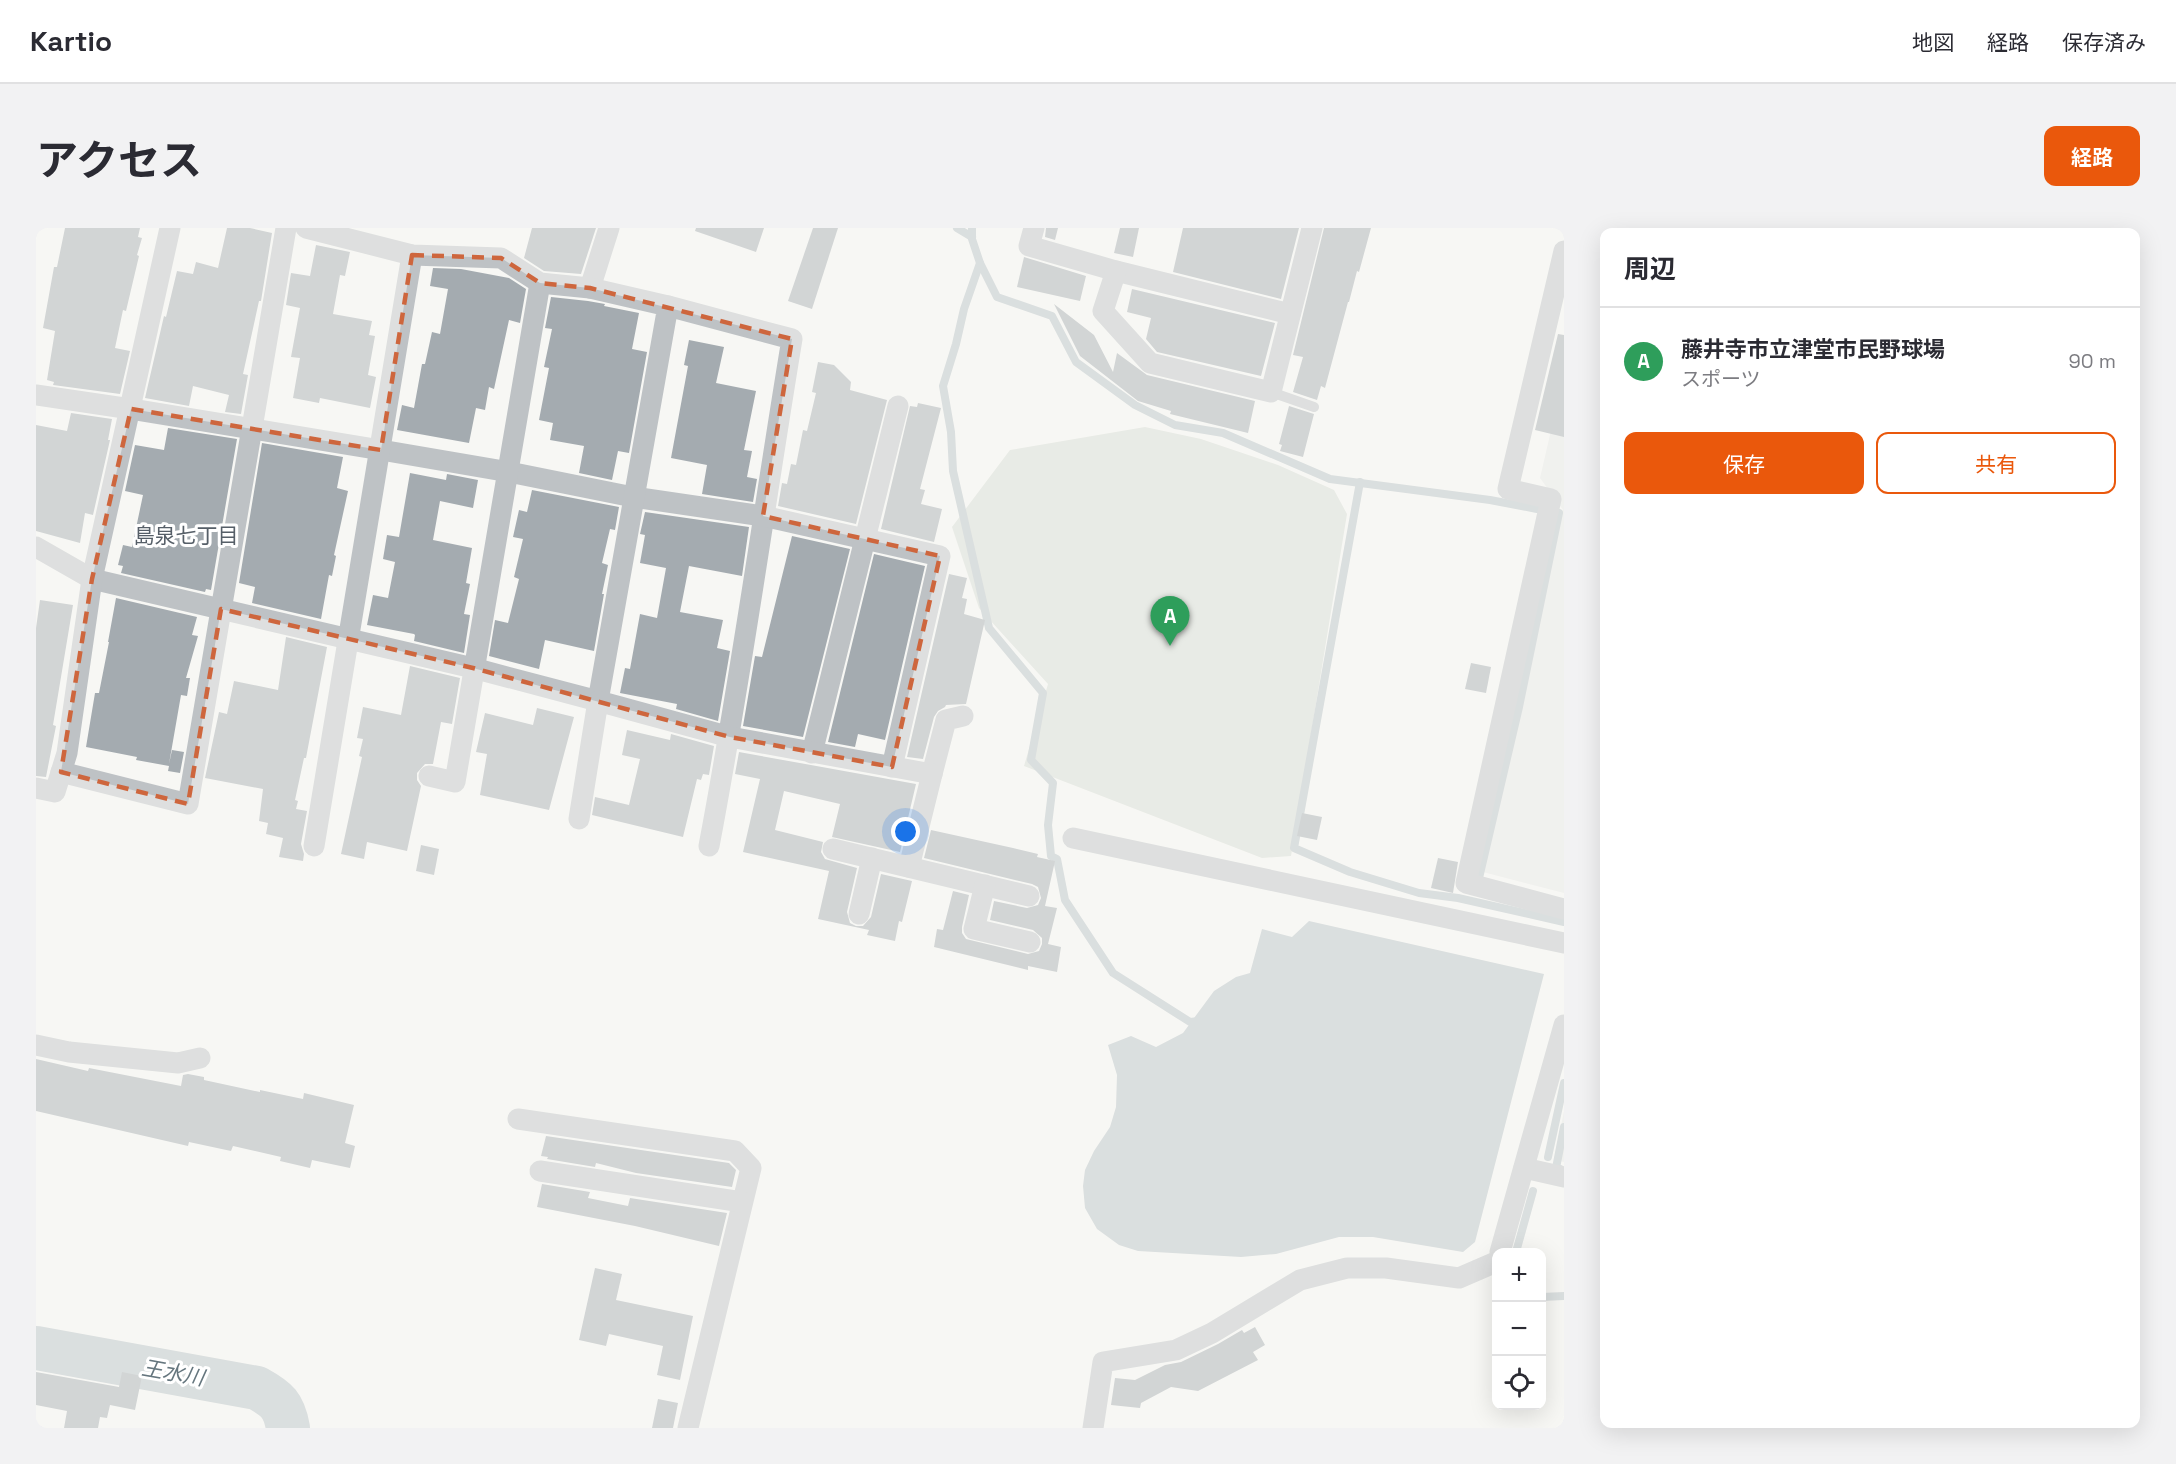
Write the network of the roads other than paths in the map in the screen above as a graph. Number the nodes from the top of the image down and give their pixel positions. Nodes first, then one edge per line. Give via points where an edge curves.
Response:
1 (170, 228) edge
2 (286, 228) edge
3 (306, 228) edge
4 (609, 228) edge
5 (1034, 228) edge
6 (1312, 228) edge
7 (332, 231) edge
8 (1564, 251) edge
9 (412, 255) junction
10 (1116, 271) junction
11 (540, 283) junction
12 (590, 288) junction
13 (668, 306) junction
14 (1290, 314) junction
15 (1271, 392) junction
16 (36, 395) edge
17 (898, 406) dead end
18 (1314, 407) dead end
19 (131, 409) junction
20 (250, 429) junction
21 (381, 450) junction
22 (509, 472) junction
23 (633, 497) junction
24 (763, 516) junction
25 (864, 539) junction
26 (36, 547) edge
27 (92, 579) junction
28 (221, 609) junction
29 (350, 639) junction
30 (472, 668) junction
31 (598, 701) junction
32 (963, 716) dead end
33 (730, 737) junction
34 (812, 753) junction
35 (892, 767) junction
36 (61, 772) junction
37 (932, 774) junction
38 (429, 776) dead end
39 (36, 788) edge
40 (579, 819) dead end
41 (1073, 838) dead end
42 (314, 846) dead end
43 (709, 846) dead end
44 (833, 849) dead end
45 (872, 858) junction
46 (909, 867) junction
47 (985, 885) junction
48 (1029, 896) dead end
49 (1564, 909) edge
50 (859, 914) dead end
51 (1030, 942) dead end
52 (1564, 943) edge
53 (1564, 1025) edge
54 (36, 1045) edge
55 (200, 1058) dead end
56 (518, 1119) dead end
57 (1524, 1168) junction
58 (540, 1171) dead end
59 (1564, 1177) edge
60 (742, 1202) junction
61 (1501, 1248) edge
62 (1492, 1265) edge
63 (688, 1428) edge
64 (1093, 1428) edge

1 - 19 street
2 - 20 street
3 - 7 street
4 - 12 street
5 - 10 street via 1029,246
6 - 14 street
7 - 9 street
8 - 49 street via 1508,489 1551,499 1466,883
9 - 11 street via 501,258
9 - 21 street
10 - 14 street
10 - 15 street via 1103,311 1150,363
11 - 12 street
11 - 22 street
12 - 13 street
13 - 23 street
13 - 24 street via 792,339
14 - 15 street
15 - 18 lane
16 - 19 street
17 - 25 street
19 - 20 street
19 - 27 street
20 - 21 street
20 - 28 street
21 - 22 street
21 - 29 street
22 - 23 street
22 - 30 street
23 - 24 street
23 - 31 street
24 - 25 street
24 - 33 street
25 - 34 street
25 - 35 street via 940,556
26 - 27 street
27 - 28 street
27 - 36 street
28 - 29 street
28 - 36 street via 188,804
29 - 30 street
29 - 42 street
30 - 31 street
30 - 38 street via 454,782
31 - 33 street
31 - 40 street
32 - 37 street via 946,720
33 - 34 street
33 - 43 street
34 - 35 street
35 - 37 street
36 - 39 street via 56,792
37 - 46 street
41 - 52 street
44 - 45 street
45 - 46 street
45 - 50 street
46 - 47 street
47 - 48 street
47 - 51 street via 974,929
53 - 57 street
54 - 55 street via 178,1063
56 - 60 street via 735,1151 751,1168
57 - 59 street
57 - 61 street
58 - 60 street
60 - 63 street
62 - 64 street via 1458,1278 1386,1268 1347,1268 1300,1280 1176,1350 1104,1362

